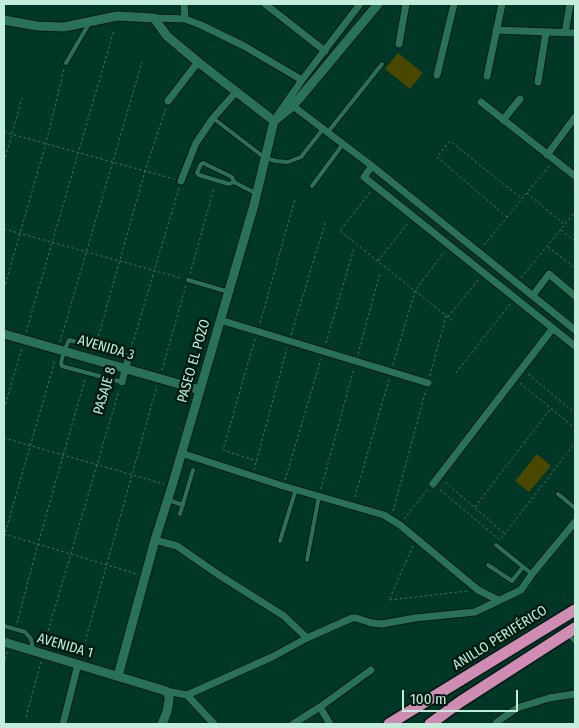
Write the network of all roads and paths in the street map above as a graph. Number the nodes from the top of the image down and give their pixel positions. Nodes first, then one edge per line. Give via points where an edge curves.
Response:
1 (184, 4) edge
2 (265, 4) edge
3 (378, 4) edge
4 (406, 4) edge
5 (454, 4) edge
6 (502, 4) edge
7 (570, 4) edge
8 (356, 5) edge
9 (154, 18) junction
10 (186, 19) junction
11 (4, 20) edge
12 (90, 22) junction
13 (114, 30) dead end
14 (496, 30) junction
15 (546, 32) junction
16 (565, 33) junction
17 (575, 33) edge
18 (399, 44) dead end
19 (325, 51) junction
20 (142, 62) dead end
21 (198, 62) junction
22 (66, 63) joint
23 (382, 64) dead end
24 (437, 76) dead end
25 (487, 76) dead end
26 (302, 80) junction
27 (538, 82) dead end
28 (236, 92) junction
29 (22, 98) dead end
30 (520, 99) dead end
31 (168, 102) joint
32 (482, 102) dead end
33 (293, 106) junction
34 (575, 117) edge
35 (214, 118) junction
36 (503, 120) junction
37 (274, 121) junction
38 (325, 131) junction
39 (4, 132) edge
40 (12, 134) junction
41 (46, 144) junction
42 (343, 144) junction
43 (79, 153) junction
44 (547, 155) junction
45 (265, 158) junction
46 (554, 160) junction
47 (4, 162) edge
48 (112, 162) junction
49 (372, 166) junction
50 (145, 171) junction
51 (575, 176) edge
52 (181, 181) junction
53 (234, 182) junction
54 (312, 186) dead end
55 (376, 186) junction
56 (527, 193) junction
57 (257, 194) junction
58 (295, 199) dead end
59 (522, 199) junction
60 (575, 212) edge
61 (413, 216) junction
62 (507, 216) junction
63 (325, 223) dead end
64 (565, 224) junction
65 (4, 229) edge
66 (561, 230) junction
67 (20, 234) junction
68 (575, 241) edge
69 (52, 243) junction
70 (449, 245) junction
71 (547, 246) junction
72 (354, 248) dead end
73 (478, 251) junction
74 (86, 252) junction
75 (120, 261) junction
76 (378, 261) junction
77 (575, 268) edge
78 (154, 271) junction
79 (380, 273) dead end
80 (484, 273) junction
81 (188, 280) joint
82 (517, 282) junction
83 (4, 289) edge
84 (415, 291) junction
85 (229, 292) junction
86 (533, 295) junction
87 (575, 296) edge
88 (516, 299) junction
89 (447, 316) junction
90 (220, 320) junction
91 (454, 322) dead end
92 (553, 328) junction
93 (575, 330) edge
94 (257, 332) junction
95 (4, 334) edge
96 (24, 339) junction
97 (289, 341) junction
98 (575, 346) edge
99 (95, 347) junction
100 (61, 350) junction
101 (323, 352) junction
102 (129, 356) junction
103 (356, 361) junction
104 (125, 368) junction
105 (522, 368) junction
106 (87, 372) junction
107 (391, 372) junction
108 (456, 373) dead end
109 (160, 378) junction
110 (514, 378) junction
111 (122, 382) junction
112 (428, 383) junction
113 (200, 390) junction
114 (551, 408) junction
115 (4, 409) edge
116 (575, 413) edge
117 (575, 428) edge
118 (4, 438) edge
119 (575, 443) edge
120 (30, 446) junction
121 (181, 453) junction
122 (63, 455) junction
123 (257, 460) junction
124 (97, 465) junction
125 (193, 470) dead end
126 (132, 474) junction
127 (252, 476) junction
128 (438, 476) junction
129 (433, 484) junction
130 (172, 486) junction
131 (284, 486) junction
132 (296, 490) junction
133 (558, 494) dead end
134 (319, 496) junction
135 (168, 500) junction
136 (183, 505) junction
137 (352, 505) junction
138 (475, 507) junction
139 (575, 508) edge
140 (180, 514) dead end
141 (391, 519) junction
142 (575, 522) edge
143 (400, 525) junction
144 (505, 533) junction
145 (4, 535) edge
146 (416, 539) junction
147 (155, 540) junction
148 (280, 541) dead end
149 (38, 544) junction
150 (496, 545) dead end
151 (70, 554) junction
152 (308, 560) dead end
153 (106, 564) junction
154 (488, 564) dead end
155 (523, 567) junction
156 (532, 574) junction
157 (145, 576) junction
158 (478, 590) junction
159 (498, 600) junction
160 (575, 610) edge
161 (4, 626) edge
162 (17, 626) dead end
163 (571, 631) edge
164 (307, 638) junction
165 (575, 642) edge
166 (7, 643) edge
167 (40, 653) junction
168 (4, 664) edge
169 (78, 664) junction
170 (371, 670) dead end
171 (118, 676) junction
172 (166, 691) junction
173 (187, 694) junction
174 (575, 694) edge
175 (320, 707) junction
176 (26, 717) dead end
177 (64, 722) edge
178 (212, 723) edge
179 (162, 724) edge
180 (293, 724) edge
181 (330, 724) edge
182 (389, 724) edge
183 (430, 724) edge
184 (496, 724) edge

1 - 10 street
2 - 19 street
3 - 33 street
4 - 18 street
5 - 24 street
6 - 14 street
7 - 16 street
8 - 19 street
9 - 10 street
9 - 12 street via 117,16
9 - 21 street via 167,36
10 - 26 street via 244,46
11 - 12 street via 64,27
12 - 22 lane
13 - 43 path
14 - 15 street
14 - 25 street
15 - 16 street
15 - 27 street
16 - 17 street
19 - 26 street
20 - 48 path
21 - 28 street
21 - 31 street
22 - 41 path
23 - 38 lane
26 - 37 street
28 - 35 street
28 - 37 street
29 - 40 path
30 - 36 street
31 - 50 path
32 - 36 street
33 - 37 street
33 - 38 street
34 - 44 street
35 - 45 lane
35 - 52 street via 196,143
36 - 44 street
37 - 45 street, PASEO EL POZO
38 - 42 street
38 - 45 lane via 297,160 288,162
39 - 40 path
40 - 41 path
40 - 47 path
41 - 43 path
41 - 67 path
42 - 49 street
42 - 54 lane
43 - 48 path
43 - 69 path
44 - 46 street
45 - 57 street, PASEO EL POZO
46 - 51 street
46 - 56 path
48 - 50 path
48 - 74 path
49 - 55 street via 364,177
49 - 73 street
50 - 52 path
50 - 75 path
52 - 78 path, PASAJE 8
53 - 53 lane via 229,184 197,173 203,163 232,177
53 - 57 lane
55 - 61 street
55 - 76 path via 340,231
56 - 59 path
56 - 64 path
57 - 85 street, PASEO EL POZO
58 - 94 path
59 - 62 path
59 - 62 path via 450,141 436,157
60 - 64 path
61 - 70 street
61 - 76 path
62 - 73 path
63 - 97 path
64 - 66 path
65 - 67 path
66 - 68 path
66 - 71 path
67 - 69 path
67 - 83 path
69 - 74 path
69 - 96 path
70 - 80 street
70 - 84 path
71 - 77 path
71 - 82 path
72 - 101 path
73 - 82 street
74 - 75 path
74 - 100 path
75 - 78 path
75 - 99 path
76 - 84 path
78 - 81 path
78 - 102 path, PASAJE 8
79 - 103 path
80 - 88 street
80 - 89 path
81 - 85 lane
82 - 86 street
84 - 89 path
84 - 107 path
85 - 90 street, PASEO EL POZO
86 - 87 street via 549,274
86 - 93 street
88 - 92 street
88 - 108 path
89 - 91 path
89 - 112 path
90 - 94 street
90 - 113 street, PASEO EL POZO
92 - 98 street
92 - 105 street
94 - 97 street
94 - 123 path via 223,450
95 - 96 street, AVENIDA 3
96 - 100 street, AVENIDA 3
96 - 115 path
97 - 101 street
97 - 123 path
99 - 100 lane via 69,340
99 - 102 lane
100 - 104 street, AVENIDA 3
100 - 106 lane via 62,366
100 - 120 path
101 - 103 street
101 - 131 path
102 - 104 street, PASAJE 8
103 - 107 street
103 - 134 path
104 - 109 street, AVENIDA 3
104 - 111 street, PASAJE 8
105 - 110 street
105 - 116 path
106 - 111 lane
106 - 122 path
107 - 112 street
107 - 137 path
109 - 113 street, AVENIDA 3
109 - 126 path
110 - 114 path
110 - 128 street
111 - 124 path, PASAJE 8
112 - 141 path
113 - 121 street, PASEO EL POZO
114 - 117 path
114 - 138 path
118 - 120 path
119 - 144 path
120 - 122 path
120 - 145 path
121 - 127 street
121 - 130 street, PASEO EL POZO
122 - 124 path
122 - 149 path
123 - 127 path
124 - 126 path
124 - 151 path, PASAJE 8
125 - 136 lane
126 - 130 path
126 - 153 path
127 - 131 street
128 - 129 street
128 - 138 path
129 - 143 path
129 - 144 path via 500,540
130 - 135 street, PASEO EL POZO
131 - 132 street
132 - 134 street
132 - 148 lane
133 - 139 lane
134 - 137 street
134 - 152 lane
135 - 136 lane
135 - 147 street, PASEO EL POZO
136 - 140 lane
137 - 141 street
138 - 144 path
141 - 143 street
142 - 156 street
143 - 146 street
145 - 149 path
146 - 158 street
146 - 158 path via 389,600
147 - 157 street, PASEO EL POZO
147 - 164 street via 177,546 284,616
149 - 151 path
149 - 162 path
150 - 155 lane
151 - 153 path
151 - 167 path, PASAJE 8
153 - 157 path
153 - 169 path
154 - 155 lane via 512,581
155 - 156 lane
156 - 159 street via 521,590
157 - 171 street, PASEO EL POZO
158 - 159 street
159 - 164 street via 475,612 382,624 352,618
160 - 182 highway, ANILLO PERIFÉRICO
161 - 167 lane via 25,632
163 - 165 lane
163 - 183 highway
164 - 173 street
166 - 167 street, AVENIDA 1
166 - 168 path
167 - 169 street, AVENIDA 1
167 - 176 path, PASAJE 8
169 - 171 street, AVENIDA 1
169 - 177 street
170 - 175 street
171 - 172 street
172 - 173 street
172 - 179 street via 169,700
173 - 178 street
174 - 184 street via 517,708
175 - 180 street
175 - 181 street

